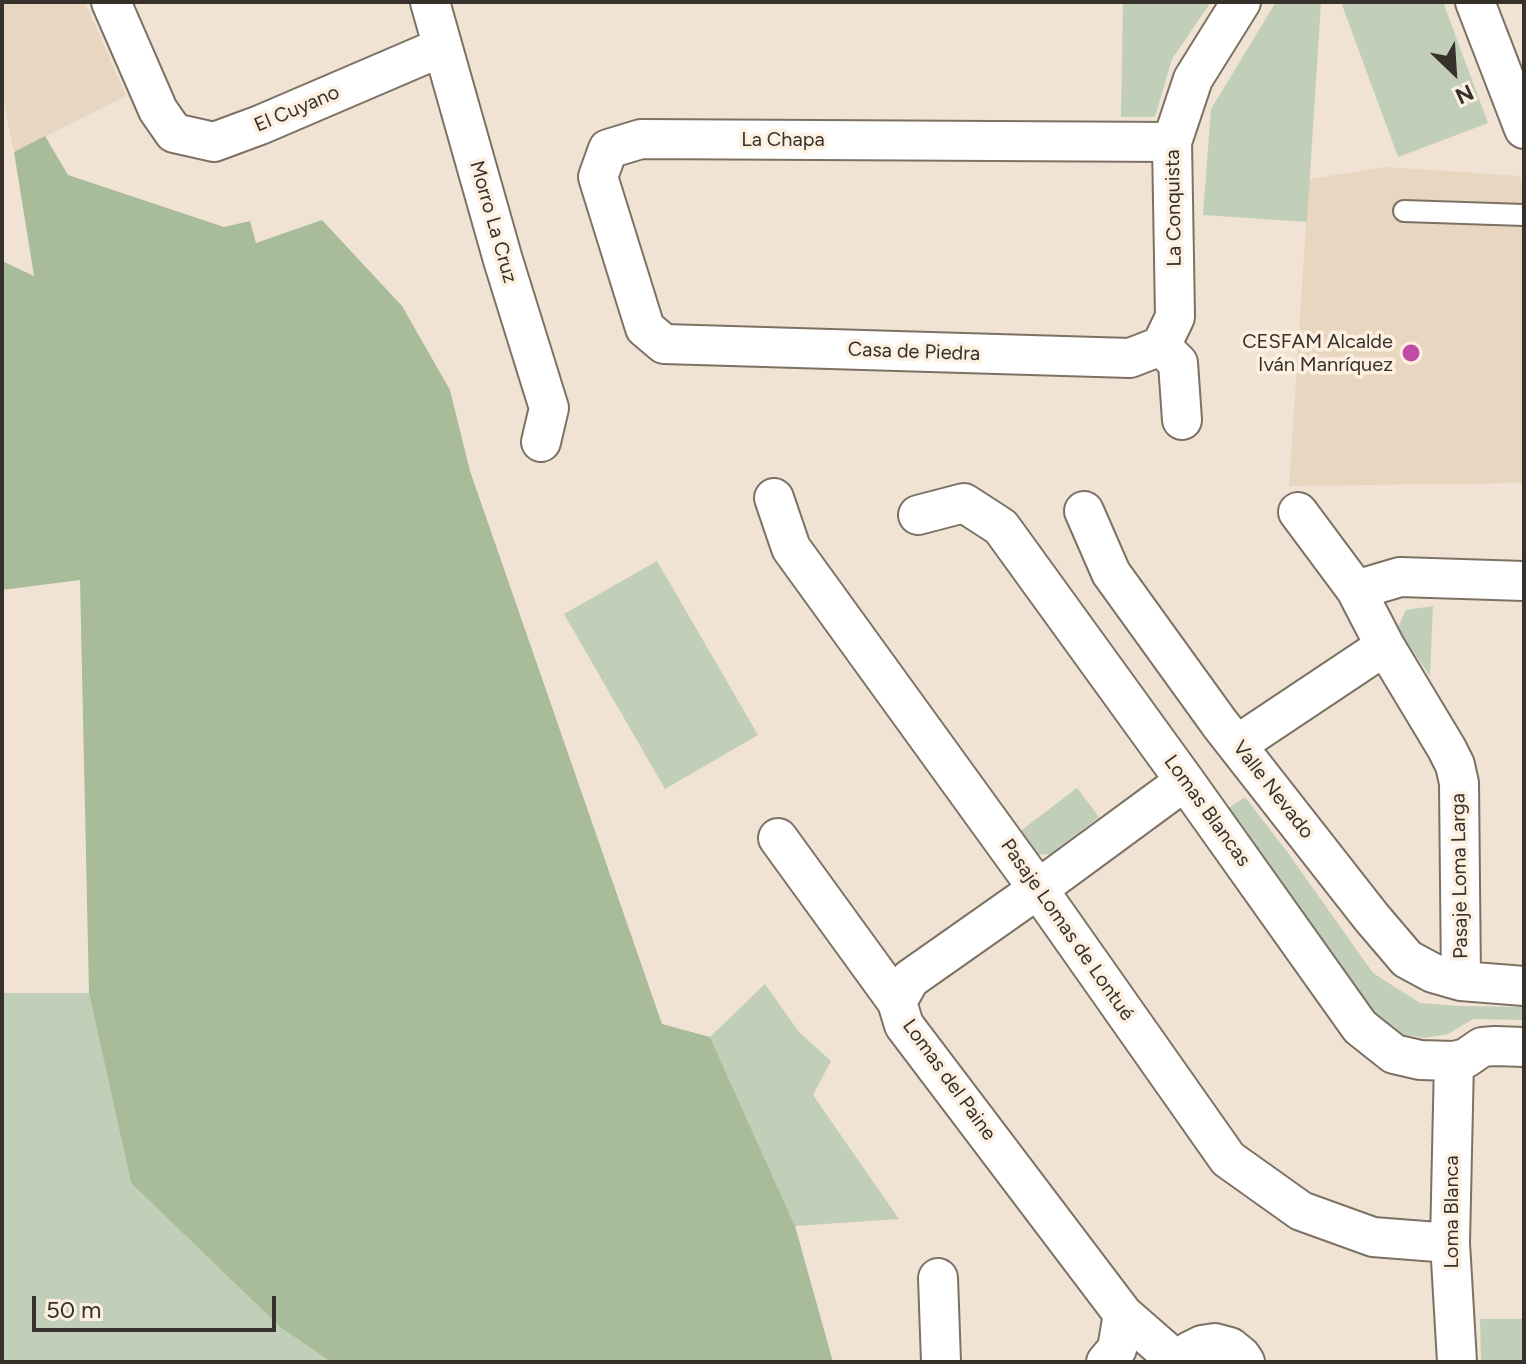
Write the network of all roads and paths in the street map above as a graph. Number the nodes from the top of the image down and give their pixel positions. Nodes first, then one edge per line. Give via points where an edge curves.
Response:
1 (111, 2) edge
2 (430, 2) edge
3 (1241, 2) edge
4 (1475, 2) edge
5 (442, 47) junction
6 (1524, 129) edge
7 (1172, 142) junction
8 (1404, 211) dead end
9 (1524, 215) edge
10 (664, 344) joint
11 (1161, 346) junction
12 (1182, 420) dead end
13 (541, 442) dead end
14 (774, 498) dead end
15 (1084, 511) dead end
16 (1298, 512) dead end
17 (918, 515) dead end
18 (1524, 581) edge
19 (1356, 590) junction
20 (1385, 646) junction
21 (1238, 744) junction
22 (1185, 781) junction
23 (778, 838) dead end
24 (1038, 889) junction
25 (1461, 981) junction
26 (1524, 986) edge
27 (897, 1002) junction
28 (1524, 1047) edge
29 (1454, 1061) junction
30 (1450, 1243) junction
31 (938, 1278) dead end
32 (1123, 1314) junction
33 (941, 1362) edge
34 (1106, 1362) edge
35 (1178, 1362) edge
36 (1245, 1362) edge
37 (1457, 1362) edge

1 - 5 street, El Cuyano via 158,110 174,133 214,142
2 - 5 street, Morro La Cruz
3 - 7 street, La Conquista via 1193,79
4 - 6 street
5 - 13 street, Morro La Cruz via 549,408
7 - 10 street, La Chapa via 641,139 608,149 598,177 645,328
7 - 11 street, La Conquista via 1175,317
8 - 9 lane
10 - 11 street, Casa de Piedra via 1130,358
11 - 12 street via 1178,363
14 - 24 street, Pasaje Lomas de Lontué via 791,548
15 - 21 street, Valle Nevado via 1111,573
16 - 19 street, Pasaje Loma Larga
17 - 22 street, Lomas Blancas via 964,503 1001,527
18 - 19 street via 1400,577
19 - 20 street, Pasaje Loma Larga
20 - 21 street
20 - 25 street, Pasaje Loma Larga via 1455,765
21 - 25 street, Valle Nevado via 1407,959
22 - 24 street, Lomas del Paine
22 - 29 street, Lomas Blancas via 1360,1027 1394,1054
23 - 27 street
24 - 27 street, Lomas del Paine via 910,979
24 - 30 street, Pasaje Lomas de Lontué via 1228,1159 1301,1211 1373,1237
25 - 26 street, Valle Nevado
27 - 32 street, Lomas del Paine via 904,1025
28 - 29 street, Lomas Blancas via 1482,1047
29 - 30 street, Loma Blanca
30 - 37 street, Loma Blanca
31 - 33 street
32 - 34 street via 1117,1349
32 - 35 street, Lomas del Paine
35 - 36 street via 1190,1351 1215,1343 1230,1347

